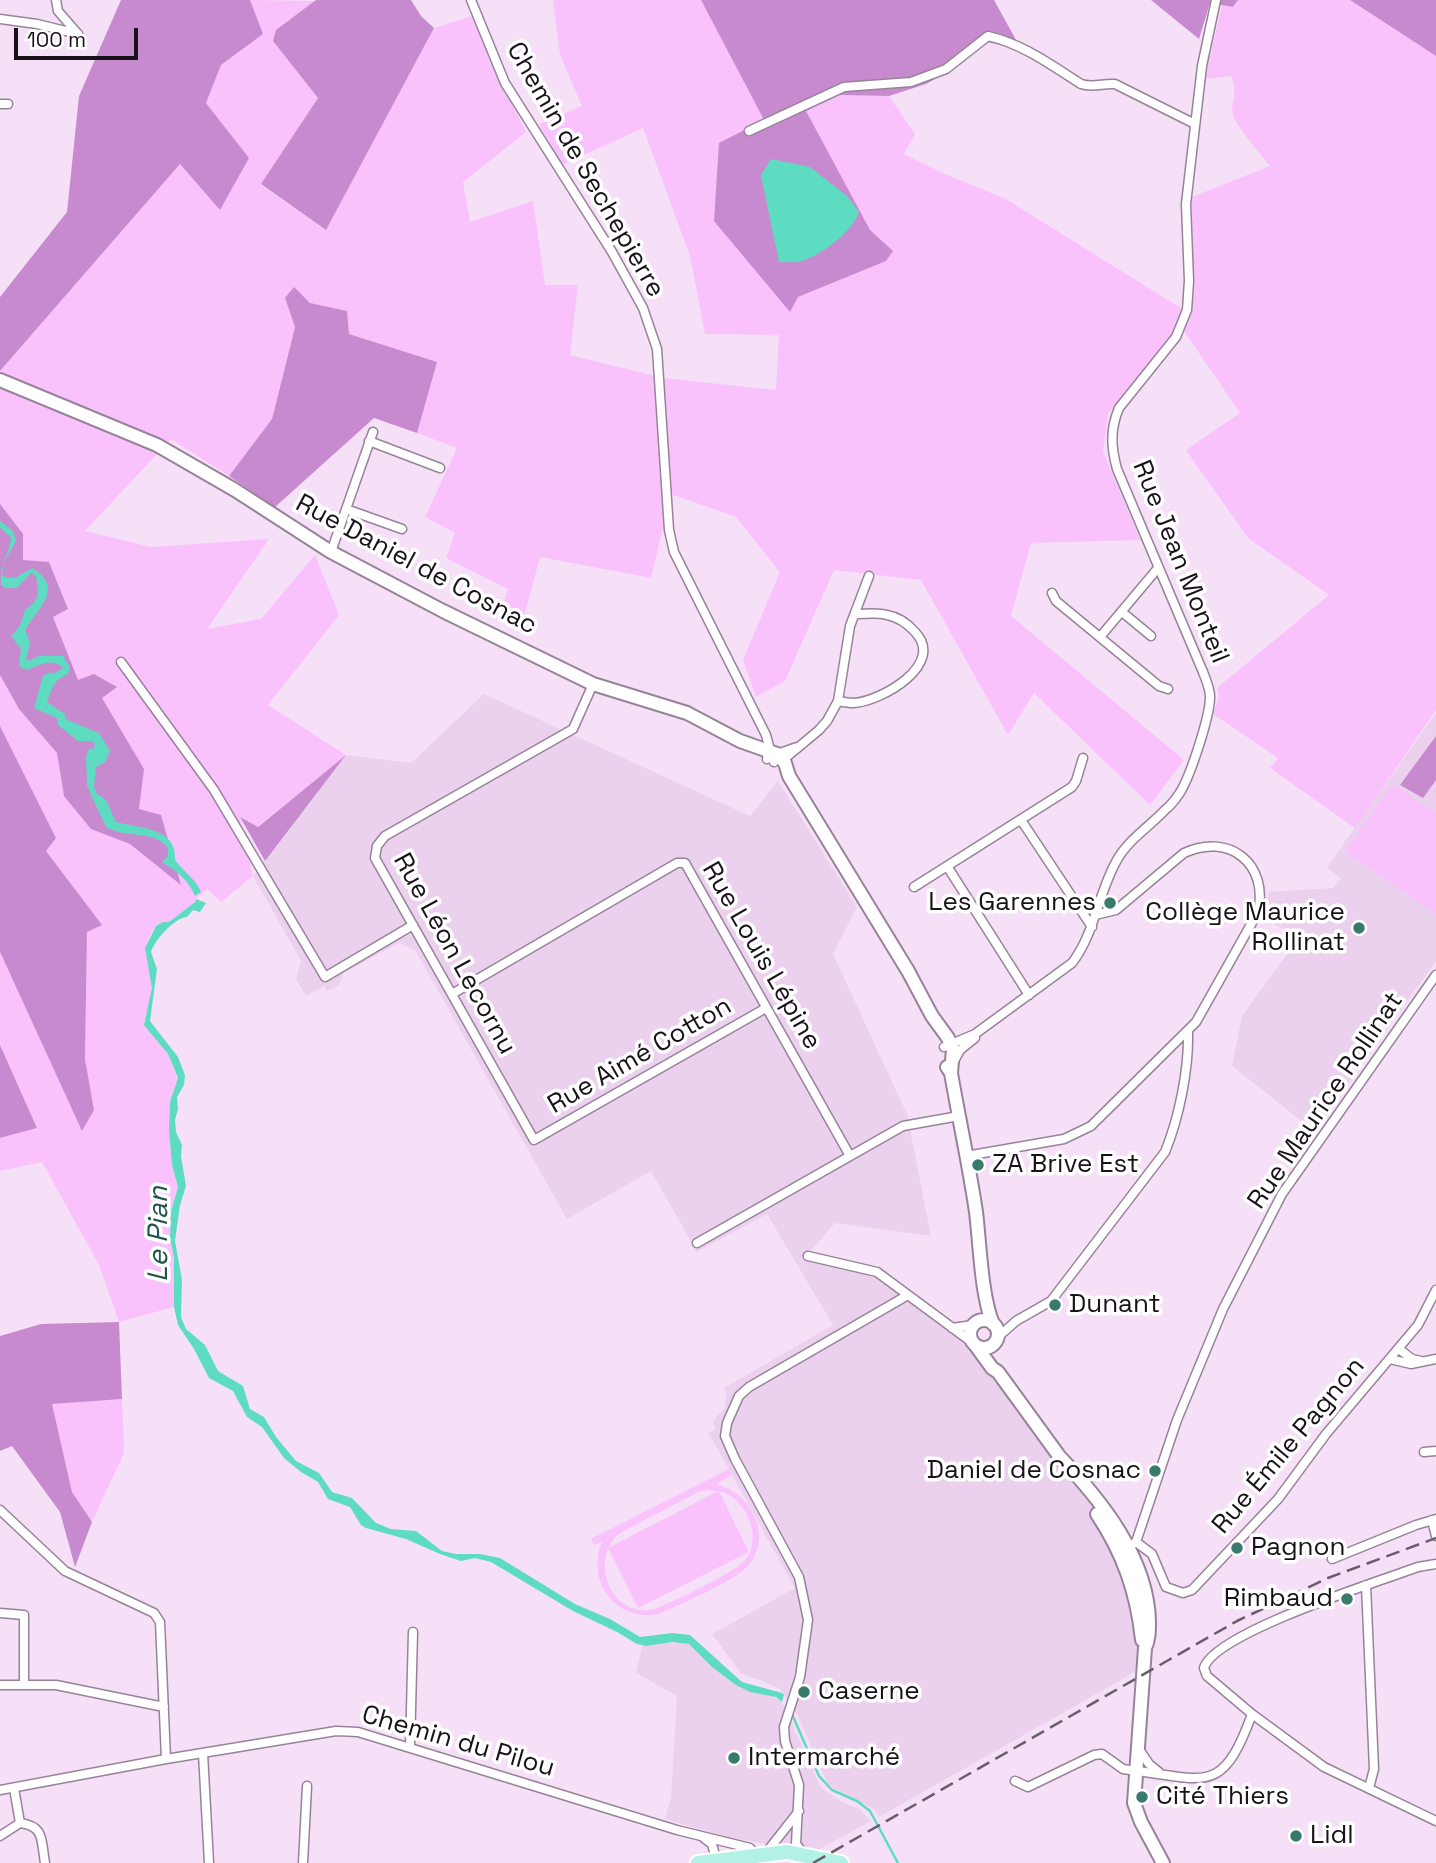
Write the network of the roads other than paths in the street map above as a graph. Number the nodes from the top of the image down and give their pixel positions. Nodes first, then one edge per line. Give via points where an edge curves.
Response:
1 (56, 0) edge
2 (471, 0) edge
3 (1216, 0) edge
4 (0, 19) edge
5 (1195, 124) junction
6 (749, 131) dead end
7 (0, 380) edge
8 (373, 432) dead end
9 (369, 441) junction
10 (440, 468) dead end
11 (346, 509) junction
12 (402, 529) dead end
13 (331, 552) junction
14 (1158, 568) junction
15 (869, 576) dead end
16 (1052, 593) dead end
17 (1122, 612) junction
18 (855, 614) junction
19 (1151, 636) dead end
20 (1100, 637) junction
21 (121, 663) dead end
22 (593, 684) junction
23 (1168, 689) dead end
24 (838, 701) junction
25 (774, 757) junction
26 (1083, 758) dead end
27 (1021, 820) junction
28 (947, 866) junction
29 (914, 887) dead end
30 (1095, 915) junction
31 (413, 925) junction
32 (1091, 927) junction
33 (1436, 975) edge
34 (452, 994) junction
35 (1029, 995) junction
36 (766, 1008) junction
37 (1188, 1032) junction
38 (975, 1034) junction
39 (947, 1046) junction
40 (952, 1068) junction
41 (959, 1116) junction
42 (534, 1140) joint
43 (850, 1156) junction
44 (966, 1156) junction
45 (697, 1243) dead end
46 (808, 1256) dead end
47 (1436, 1290) edge
48 (908, 1295) junction
49 (988, 1305) junction
50 (975, 1324) junction
51 (949, 1328) junction
52 (996, 1332) junction
53 (974, 1344) junction
54 (1399, 1349) junction
55 (1390, 1359) junction
56 (1436, 1359) edge
57 (1421, 1361) junction
58 (998, 1372) junction
59 (1436, 1451) edge
60 (1424, 1452) dead end
61 (1058, 1455) junction
62 (0, 1510) edge
63 (1434, 1520) edge
64 (1436, 1536) edge
65 (1128, 1553) junction
66 (1332, 1559) dead end
67 (1436, 1564) edge
68 (1366, 1585) junction
69 (0, 1613) edge
70 (1149, 1615) junction
71 (413, 1632) dead end
72 (1145, 1648) junction
73 (0, 1685) edge
74 (24, 1685) junction
75 (164, 1707) junction
76 (1252, 1714) junction
77 (410, 1748) junction
78 (1139, 1749) junction
79 (203, 1753) junction
80 (166, 1759) junction
81 (1137, 1771) junction
82 (1165, 1775) junction
83 (1015, 1781) dead end
84 (307, 1786) dead end
85 (14, 1787) junction
86 (1369, 1788) junction
87 (0, 1790) edge
88 (799, 1811) junction
89 (1436, 1821) edge
90 (20, 1822) junction
91 (698, 1835) junction
92 (0, 1836) edge
93 (723, 1841) junction
94 (796, 1854) edge
95 (763, 1860) edge
96 (724, 1861) edge
97 (45, 1863) edge
98 (209, 1863) edge
99 (303, 1863) edge
100 (698, 1863) edge
101 (838, 1863) edge
102 (1163, 1863) edge

1 - 4 street via 58,11 78,34
2 - 25 street, Chemin de Sechepierre via 505,83 643,308 657,349 674,552
3 - 5 street, Rue Jean Monteil
5 - 6 street via 1115,84 1082,84 1029,51 988,36 946,69 911,82 844,87
5 - 14 street, Rue Jean Monteil via 1186,204 1187,310 1177,337 1119,408 1113,422 1117,469
7 - 13 street, Rue Daniel de Cosnac via 157,445
8 - 9 street
9 - 10 street
9 - 11 street
11 - 12 street
11 - 13 street
13 - 22 street, Rue Daniel de Cosnac
14 - 17 street
14 - 30 street, Rue Jean Monteil via 1203,672 1209,707 1180,793 1118,857
15 - 18 street
16 - 20 street
17 - 19 street
17 - 20 street
18 - 24 street
18 - 24 street via 887,614 900,620 921,638 924,653 922,663 904,681 877,697 855,703
20 - 23 street via 1158,686
21 - 31 street via 214,790 325,977
22 - 25 street, Rue Daniel de Cosnac via 687,713 747,748
22 - 31 street, Rue Léon Lecornu via 573,729 385,836 377,846 375,859
24 - 25 street via 819,730
25 - 39 street, Rue Daniel de Cosnac via 908,971
26 - 27 street via 1072,787
27 - 28 street
27 - 32 street
28 - 29 street
28 - 35 street
30 - 32 street, Rue Jean Monteil
30 - 37 street via 1116,909 1197,847 1219,846 1248,862 1260,888 1258,912
31 - 34 street, Rue Léon Lecornu
32 - 35 street, Rue Jean Monteil via 1072,963
33 - 65 street, Rue Maurice Rollinat via 1276,1205 1223,1309
34 - 36 street, Rue Louis Lépine via 677,863 685,863
34 - 42 street, Rue Léon Lecornu
35 - 38 street, Rue Jean Monteil
36 - 42 street, Rue Aimé Cotton
36 - 43 street, Rue Louis Lépine
37 - 44 street via 1081,1132
37 - 52 street via 1188,1055 1165,1153 1051,1301
38 - 39 street, Rue Jean Monteil
38 - 40 street, Rue Jean Monteil
39 - 40 street via 947,1067
40 - 41 street
41 - 43 street via 903,1126
41 - 44 street
43 - 45 street
44 - 49 street
46 - 48 street via 877,1272
47 - 54 street, Rue Émile Pagnon
48 - 51 street
48 - 88 street via 749,1387 739,1396 727,1423 725,1436 735,1459 799,1577 806,1603 806,1646 785,1718 785,1741 799,1786
49 - 50 street
49 - 52 street
50 - 51 street
50 - 52 street via 986,1320
50 - 53 street via 970,1333
51 - 53 street
52 - 53 street via 986,1349
52 - 58 street
53 - 58 street
54 - 55 street, Rue Émile Pagnon
54 - 57 street
55 - 57 street via 1411,1364
55 - 65 street, Rue Émile Pagnon via 1360,1390 1279,1499 1192,1590 1183,1593 1166,1587 1152,1554
56 - 57 street
58 - 61 street
59 - 60 street
61 - 65 street via 1110,1534
61 - 65 street via 1084,1482
62 - 75 street via 65,1571 154,1613 160,1622
63 - 64 street
63 - 66 street
65 - 70 street
65 - 70 street
65 - 72 street
67 - 68 street
68 - 76 street via 1295,1610 1209,1657 1203,1668 1207,1676
68 - 86 street via 1374,1769
69 - 74 street via 23,1615
70 - 72 street
71 - 77 street
72 - 78 street
73 - 74 street
74 - 75 street via 56,1685
75 - 80 street
76 - 82 street via 1235,1756 1220,1771 1196,1779
76 - 86 street via 1324,1767
77 - 79 street, Chemin du Pilou via 358,1732 336,1731
77 - 91 street, Chemin du Pilou
78 - 81 street
78 - 82 street via 1154,1770
79 - 80 street, Chemin du Pilou
79 - 98 street
80 - 85 street, Chemin du Pilou
81 - 82 street
81 - 83 street via 1123,1769 1102,1754 1028,1787
81 - 102 street via 1134,1803
84 - 99 street
85 - 87 street, Chemin du Pilou
85 - 90 street
86 - 89 street
88 - 94 street
88 - 95 street
90 - 92 street
90 - 97 street via 39,1830
91 - 93 street, Chemin du Pilou
91 - 96 street via 712,1844
93 - 95 street, Chemin du Pilou via 750,1848
93 - 96 street via 731,1849
94 - 95 main road
94 - 101 main road
95 - 96 main road
96 - 100 main road

